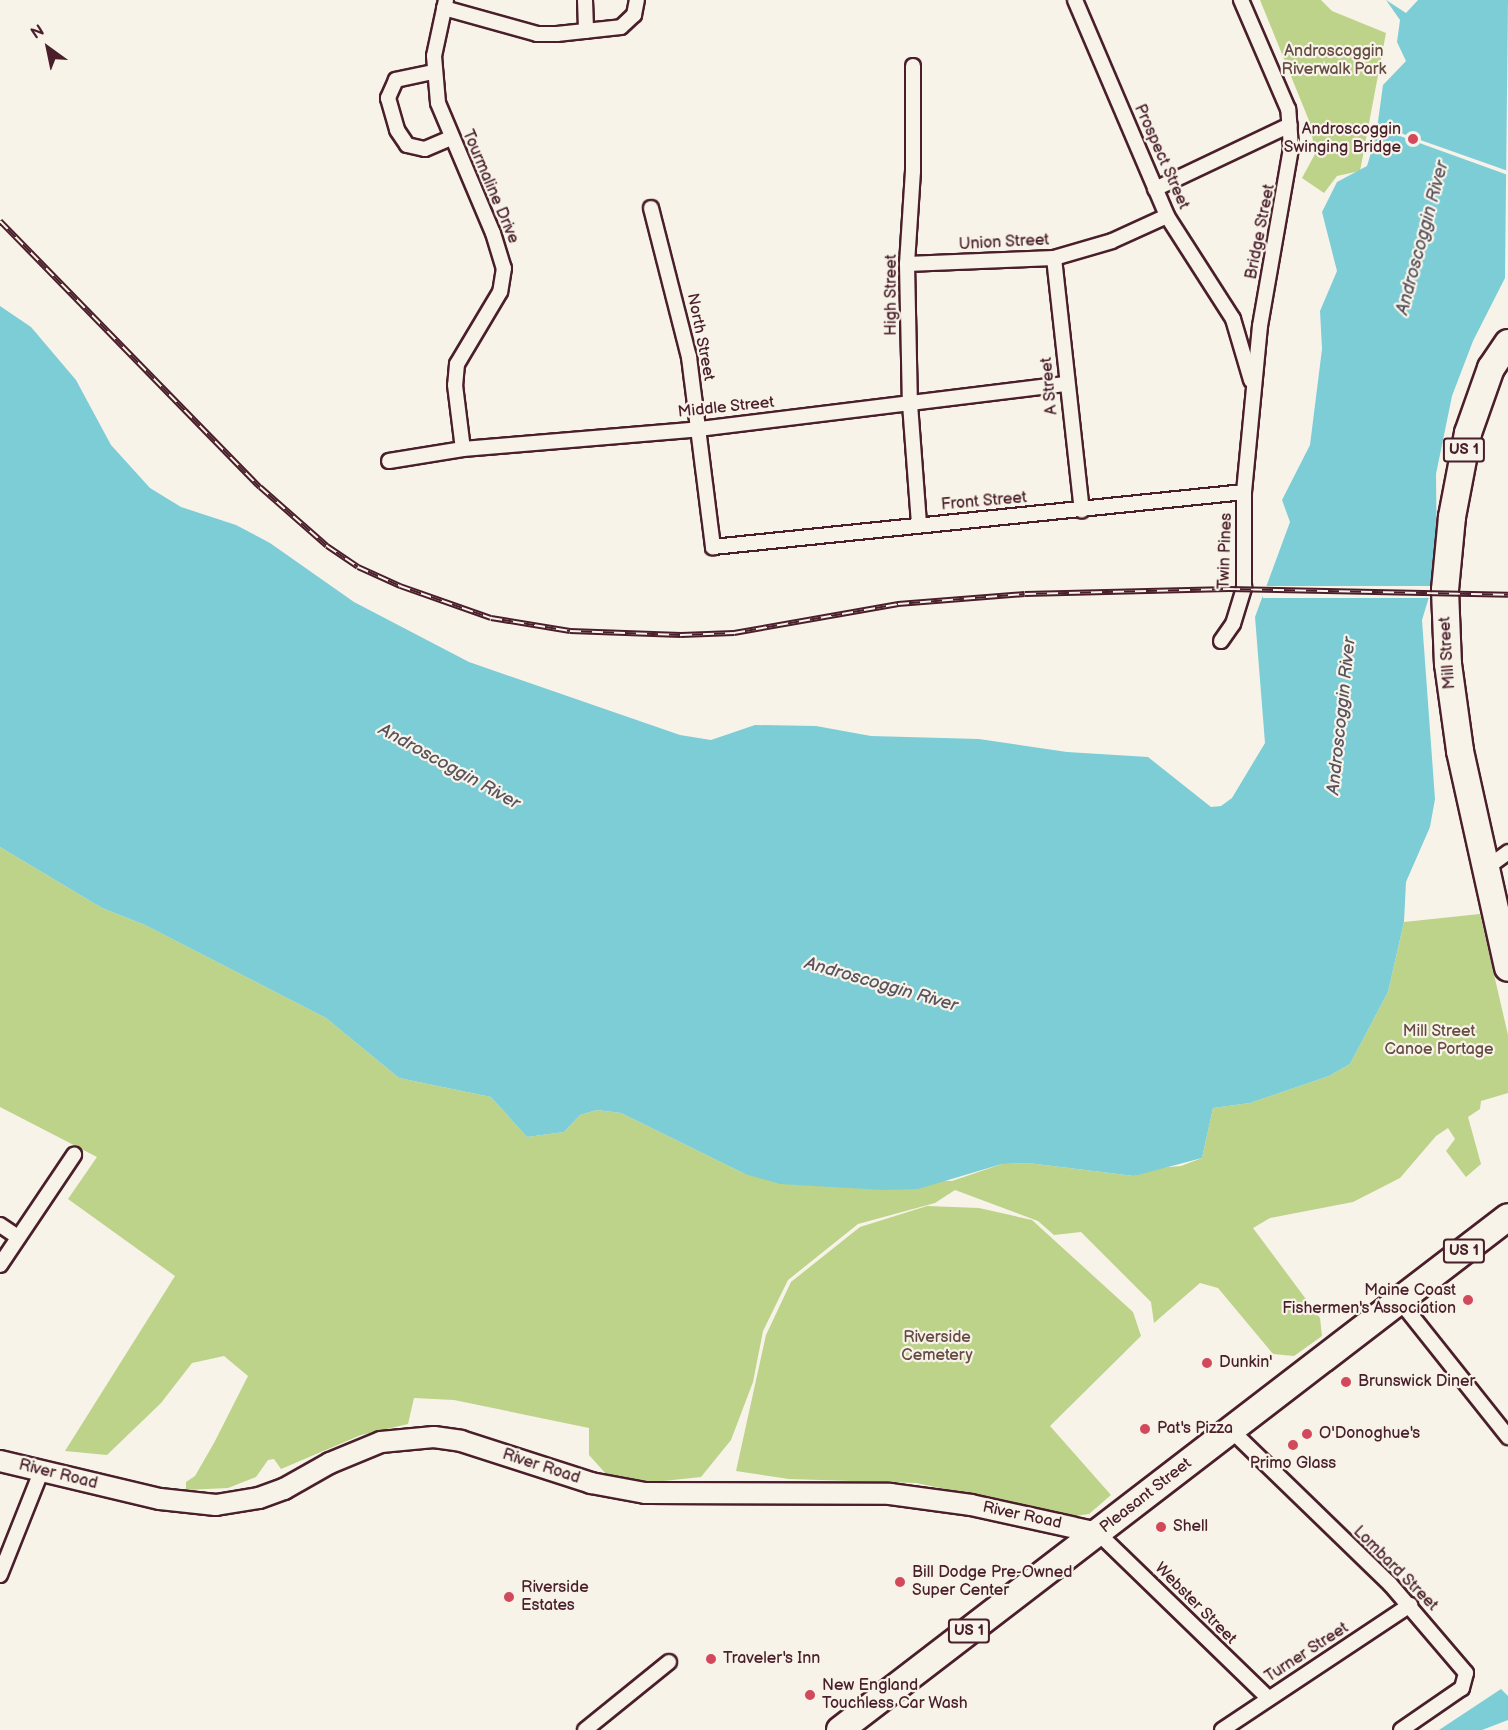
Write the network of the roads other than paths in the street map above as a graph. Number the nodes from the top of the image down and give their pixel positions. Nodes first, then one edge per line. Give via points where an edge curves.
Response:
1 (585, 0) edge
2 (637, 0) edge
3 (1075, 0) edge
4 (1241, 0) edge
5 (445, 4) edge
6 (586, 32) junction
7 (913, 66) dead end
8 (433, 72) junction
9 (1290, 125) junction
10 (451, 138) junction
11 (1155, 189) junction
12 (651, 208) dead end
13 (1167, 216) junction
14 (1054, 258) junction
15 (907, 264) junction
16 (1508, 343) edge
17 (1066, 384) junction
18 (1253, 387) junction
19 (910, 404) junction
20 (699, 429) junction
21 (463, 449) junction
22 (389, 461) dead end
23 (1245, 485) junction
24 (1082, 510) junction
25 (919, 524) junction
26 (713, 547) joint
27 (1221, 641) dead end
28 (1508, 852) edge
29 (1485, 869) junction
30 (1508, 968) edge
31 (74, 1155) dead end
32 (1506, 1217) edge
33 (0, 1225) edge
34 (18, 1237) junction
35 (0, 1265) edge
36 (1400, 1301) junction
37 (1231, 1430) junction
38 (1508, 1437) edge
39 (0, 1461) edge
40 (41, 1472) junction
41 (1098, 1533) junction
42 (0, 1575) edge
43 (1410, 1605) junction
44 (669, 1662) dead end
45 (1268, 1698) junction
46 (585, 1730) edge
47 (840, 1730) edge
48 (1222, 1730) edge
49 (1401, 1730) edge

1 - 6 street
2 - 6 street via 629,22
3 - 11 street, Prospect Street
4 - 9 street, Bridge Street via 1288,109
5 - 6 street via 537,34
5 - 8 street, Tourmaline Drive
7 - 15 street, High Street via 913,171
8 - 10 street, Tourmaline Drive
8 - 10 street via 396,80 388,98 401,140 424,149
9 - 11 street
9 - 18 street, Bridge Street via 1289,177 1260,326
10 - 21 street, Tourmaline Drive via 493,232 504,268 500,292 462,354 455,373
11 - 13 street, Prospect Street
12 - 20 street, North Street via 687,346
13 - 14 street, Union Street via 1112,241
13 - 18 street, Prospect Street via 1221,298 1240,341
14 - 15 street, Union Street
14 - 17 street, A Street
15 - 19 street, High Street
16 - 29 highway, Mill Street / US 1 via 1491,368 1468,433 1446,565 1446,639 1452,701
17 - 19 street, Middle Street
17 - 24 street, A Street
18 - 23 street, Bridge Street
19 - 20 street, Middle Street
19 - 25 street, High Street
20 - 21 street, Middle Street
20 - 26 street, North Street
21 - 22 street, Middle Street
23 - 24 street, Front Street
23 - 27 street, Twin Pines via 1244,587 1233,624
24 - 25 street, Front Street
25 - 26 street, Front Street
28 - 29 street
29 - 30 highway, Mill Street / US 1
31 - 34 street
32 - 36 highway, Pleasant Street / US 1
33 - 34 street
34 - 35 street
36 - 37 highway, Pleasant Street / US 1
36 - 38 street
37 - 41 highway, Pleasant Street / US 1
37 - 43 street, Lombard Street
39 - 40 street, River Road
40 - 41 street, River Road via 159,1499 230,1504 284,1489 330,1463 381,1442 434,1437 461,1441 591,1483 645,1493 890,1494 970,1505
40 - 42 street
41 - 45 street, Webster Street
41 - 47 highway, Pleasant Street / US 1
43 - 45 street, Turner Street
43 - 49 street, Lombard Street via 1458,1660 1466,1681 1450,1698
44 - 46 street
45 - 48 street, Turner Street

